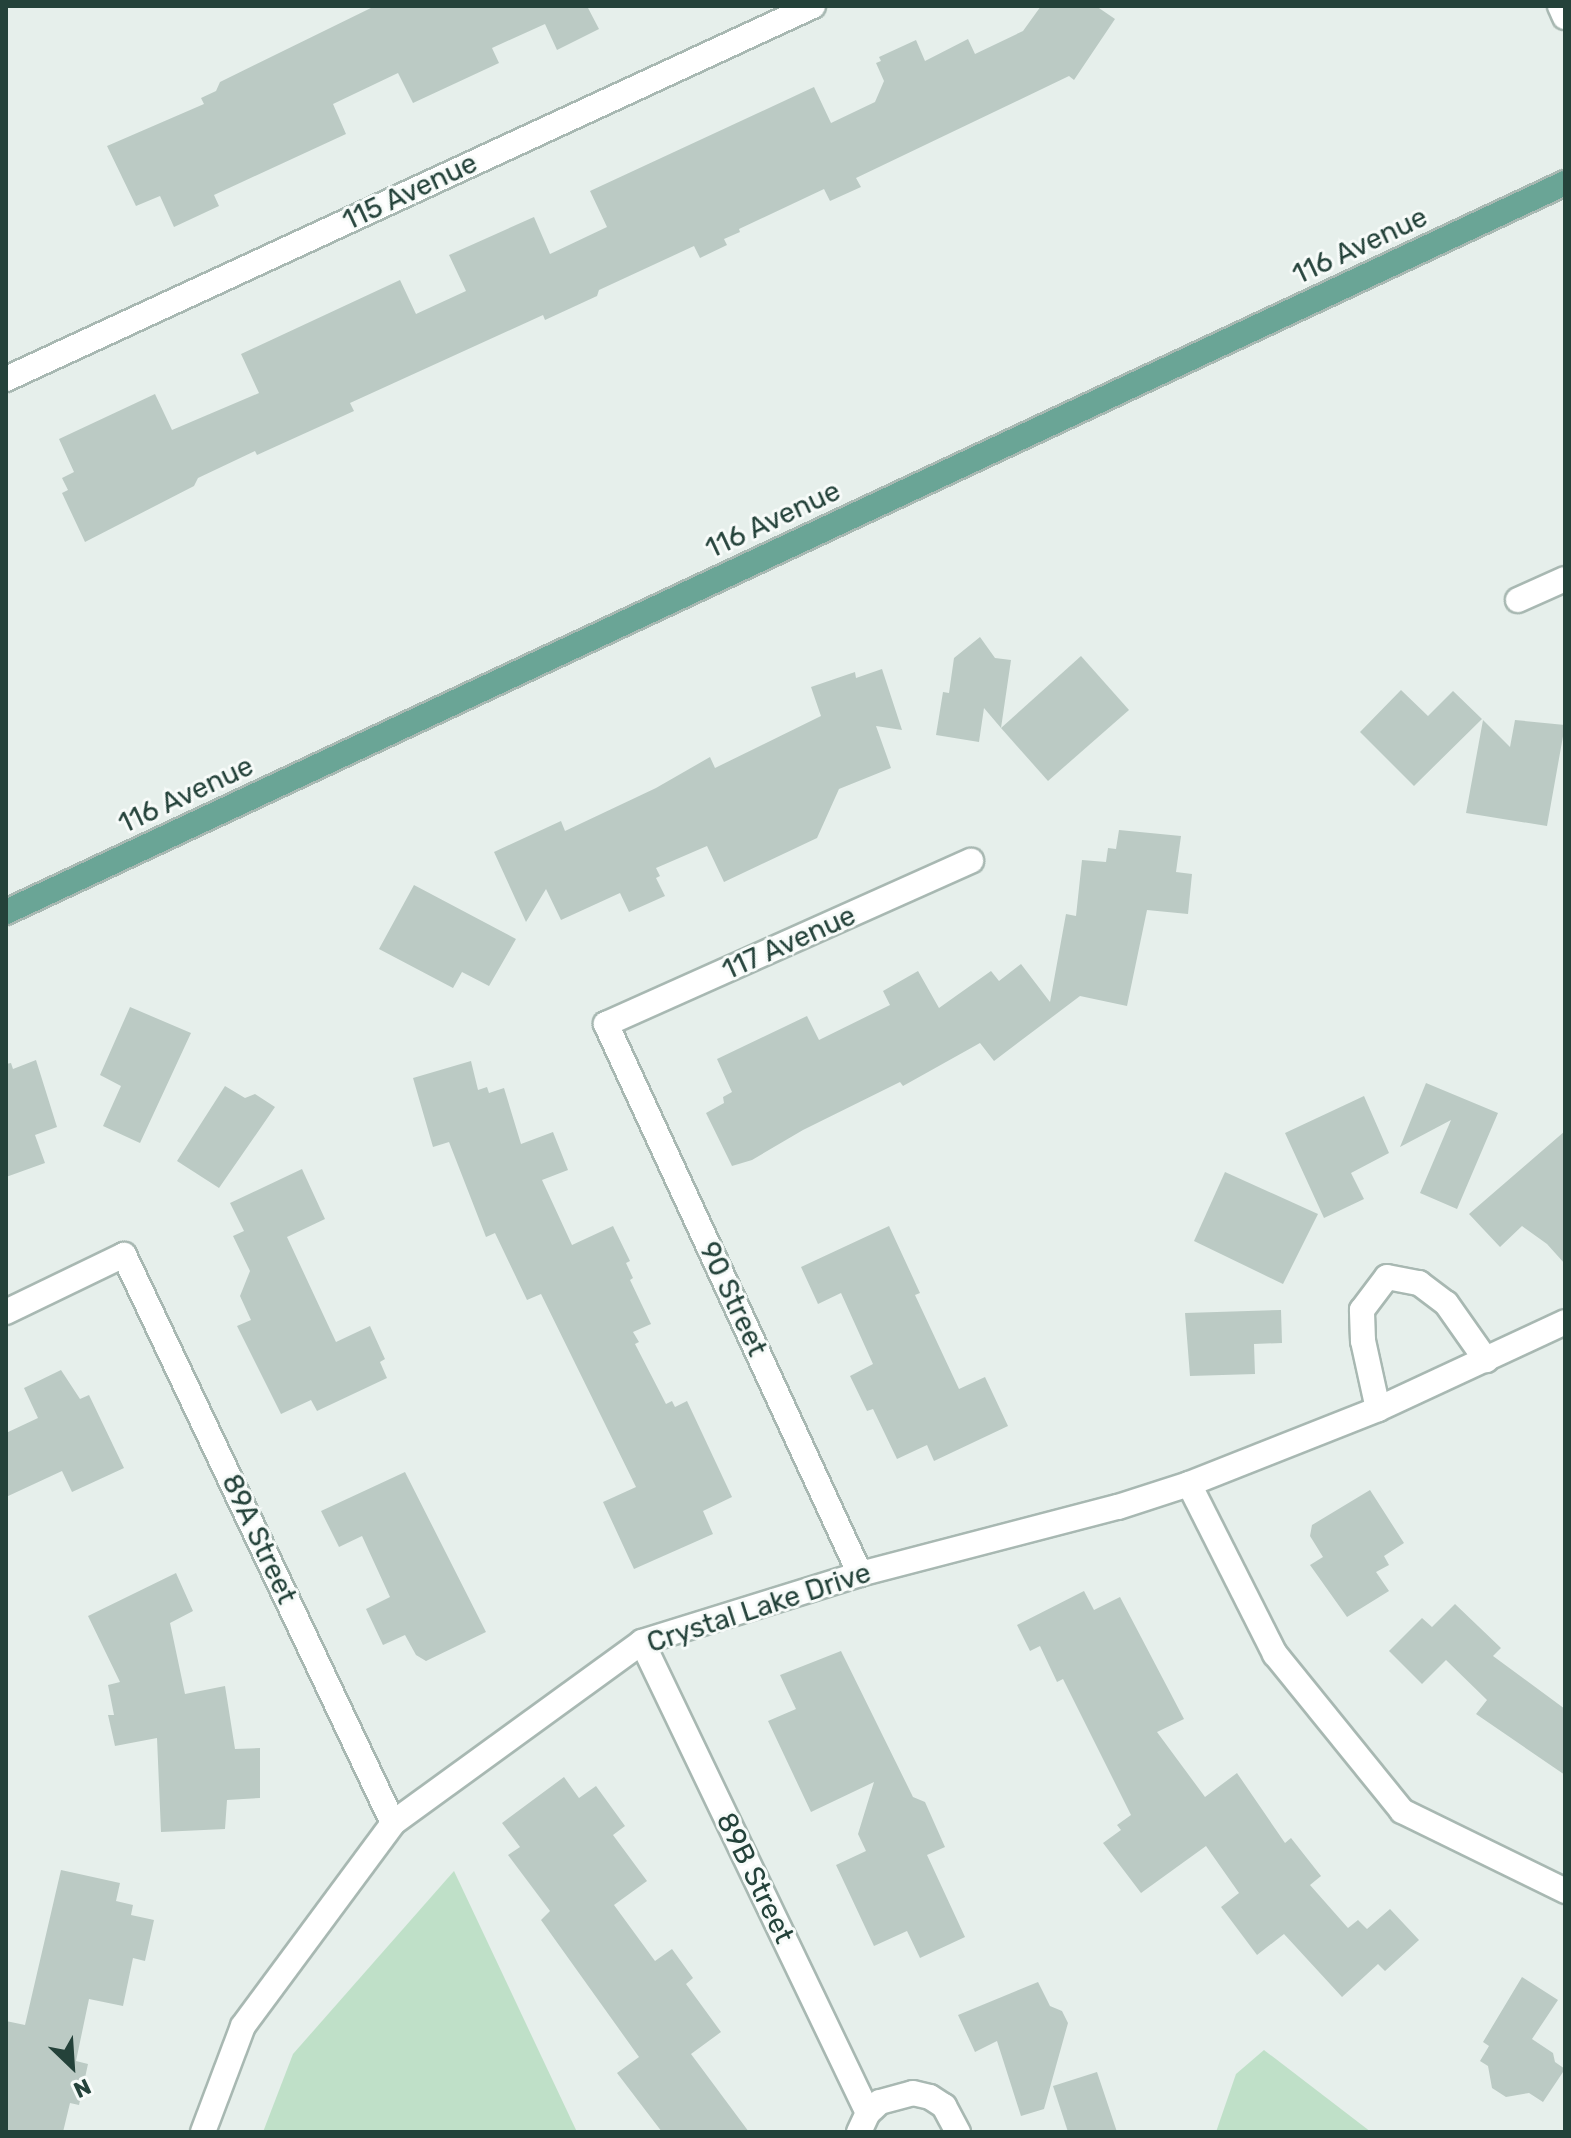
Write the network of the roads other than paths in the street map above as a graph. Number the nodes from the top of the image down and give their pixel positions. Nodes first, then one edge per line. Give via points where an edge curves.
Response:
1 (813, 6) edge
2 (1560, 6) edge
3 (1565, 17) edge
4 (1565, 183) edge
5 (6, 379) edge
6 (1565, 579) edge
7 (1518, 600) dead end
8 (971, 861) dead end
9 (6, 912) edge
10 (606, 1024) joint
11 (6, 1312) edge
12 (1565, 1322) edge
13 (1486, 1360) junction
14 (1378, 1409) junction
15 (1189, 1484) junction
16 (860, 1574) junction
17 (642, 1642) junction
18 (393, 1823) junction
19 (1565, 1891) edge
20 (864, 2123) edge
21 (203, 2132) edge
22 (958, 2132) edge

1 - 5 street, 115 Avenue
2 - 3 street
4 - 9 main road, 116 Avenue
6 - 7 street
8 - 10 street, 117 Avenue
10 - 16 street, 90 Street
11 - 18 street, 89A Street via 124,1255
12 - 13 street, Crystal Lake Drive
13 - 14 street, Crystal Lake Drive
13 - 14 street via 1446,1303 1419,1283 1387,1277 1362,1310
14 - 15 street, Crystal Lake Drive
15 - 16 street, Crystal Lake Drive
15 - 19 street via 1275,1654 1402,1811
16 - 17 street, Crystal Lake Drive
17 - 18 street, Crystal Lake Drive
17 - 20 street, 89B Street
18 - 21 street, Crystal Lake Drive via 243,2026
20 - 22 street, 89B Street via 880,2102 913,2093 944,2106

